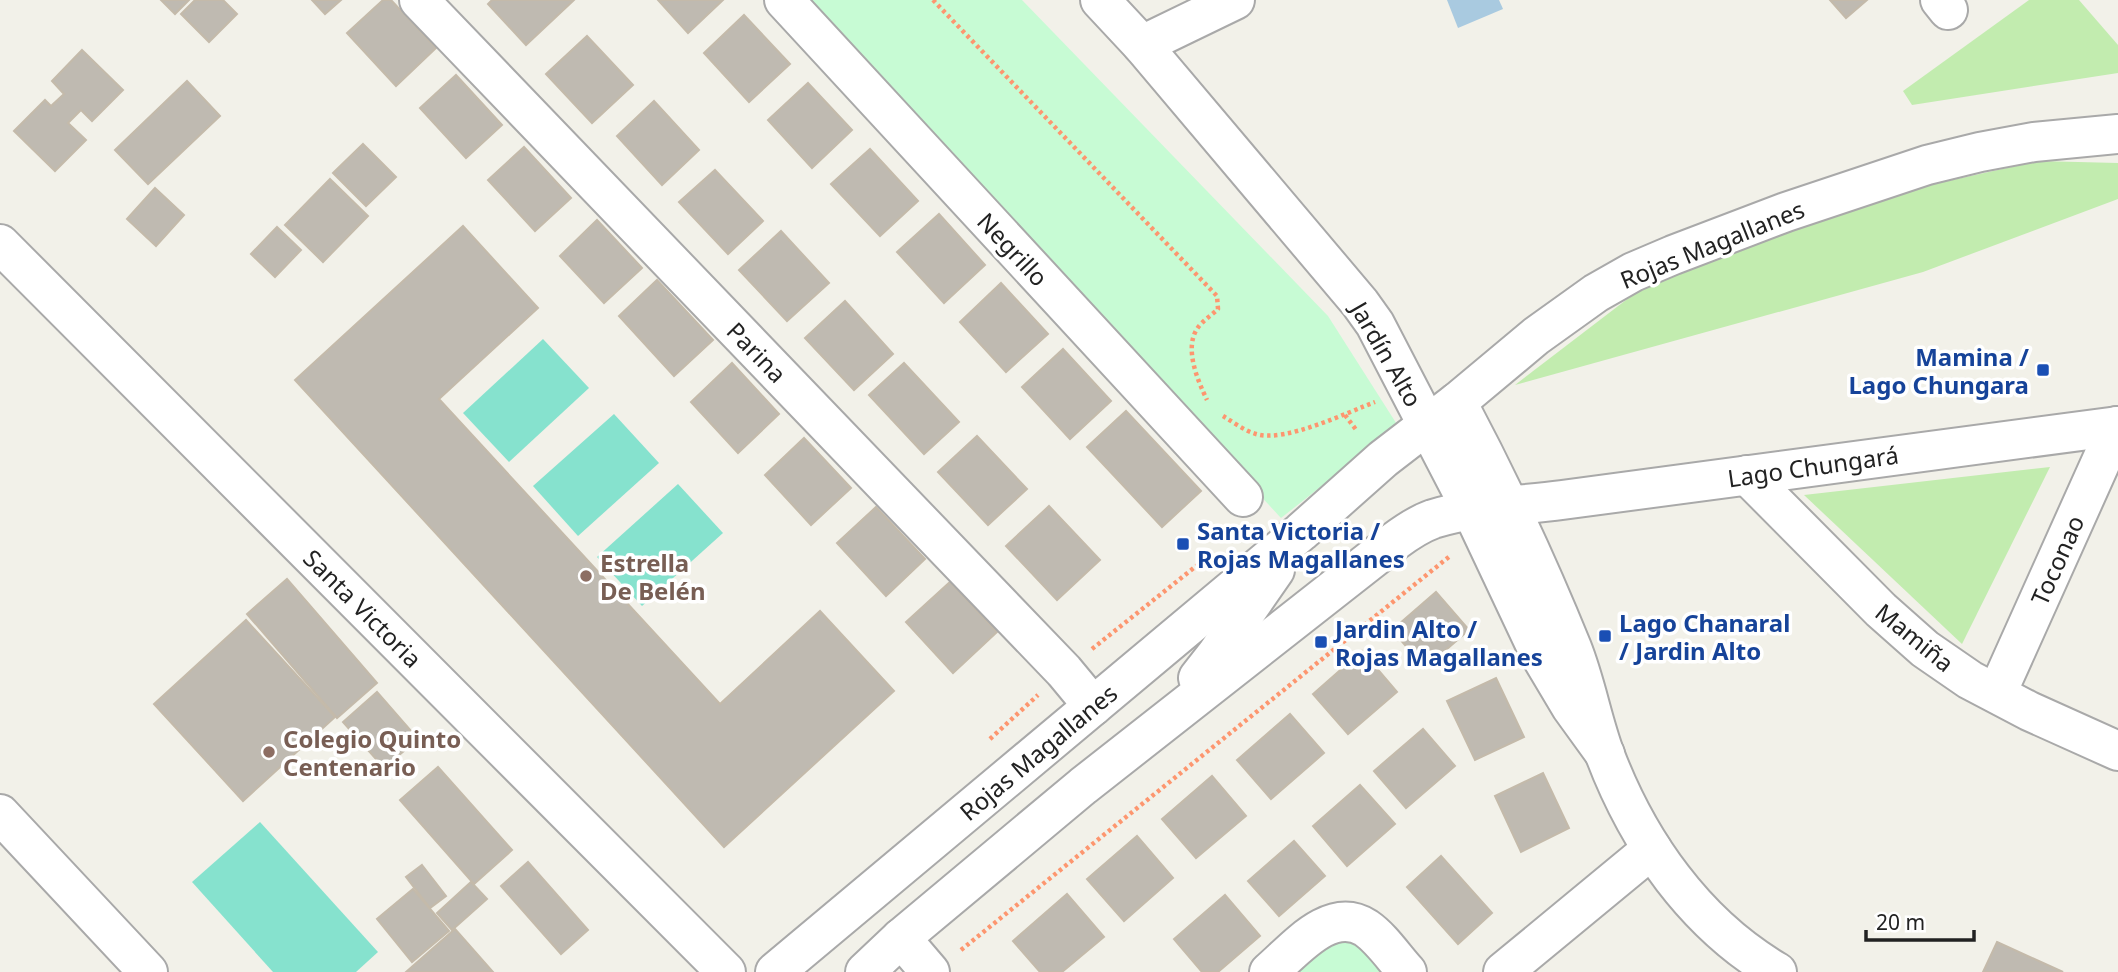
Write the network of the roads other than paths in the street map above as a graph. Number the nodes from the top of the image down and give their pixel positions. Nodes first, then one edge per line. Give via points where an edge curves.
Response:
1 (784, 0) edge
2 (1100, 0) edge
3 (1234, 0) edge
4 (432, 5) edge
5 (1142, 45) junction
6 (2118, 134) edge
7 (0, 244) edge
8 (1442, 413) junction
9 (2117, 426) edge
10 (1747, 475) junction
11 (1243, 497) dead end
12 (1490, 508) junction
13 (1301, 532) junction
14 (1997, 694) junction
15 (1093, 706) junction
16 (1153, 730) junction
17 (2118, 751) edge
18 (1083, 786) junction
19 (0, 814) edge
20 (1652, 849) junction
21 (901, 938) junction
22 (943, 963) edge
23 (148, 972) edge
24 (726, 972) edge
25 (775, 972) edge
26 (865, 972) edge
27 (1269, 972) edge
28 (1407, 972) edge
29 (1503, 972) edge
30 (1777, 972) edge

1 - 11 street, Negrillo
2 - 5 street, Jardín Alto
3 - 5 street
4 - 15 street, Parina
5 - 8 street, Jardín Alto via 1360,303 1408,390
6 - 8 street, Rojas Magallanes via 2034,142 1927,165 1673,255 1633,272 1566,313
7 - 24 street, Santa Victoria
8 - 12 street, Jardín Alto
8 - 13 street, Rojas Magallanes
9 - 10 street, Lago Chungará
9 - 14 street, Toconao
10 - 12 street, Lago Chungará
10 - 14 street, Mamiña via 1902,631 1948,666
12 - 16 street, Rojas Magallanes via 1431,520 1412,529
12 - 20 street, Jardín Alto via 1562,623 1605,754
13 - 15 street, Rojas Magallanes
13 - 16 street, Rojas Magallanes via 1216,655
14 - 17 street, Mamiña
15 - 18 street via 1094,742
15 - 25 street, Rojas Magallanes
16 - 18 street, Rojas Magallanes
18 - 21 street, Rojas Magallanes
19 - 23 street
20 - 29 street
20 - 30 street, Jardín Alto via 1696,906 1732,941
21 - 22 street
21 - 26 street, Rojas Magallanes
27 - 28 street via 1319,929 1346,921 1373,934

